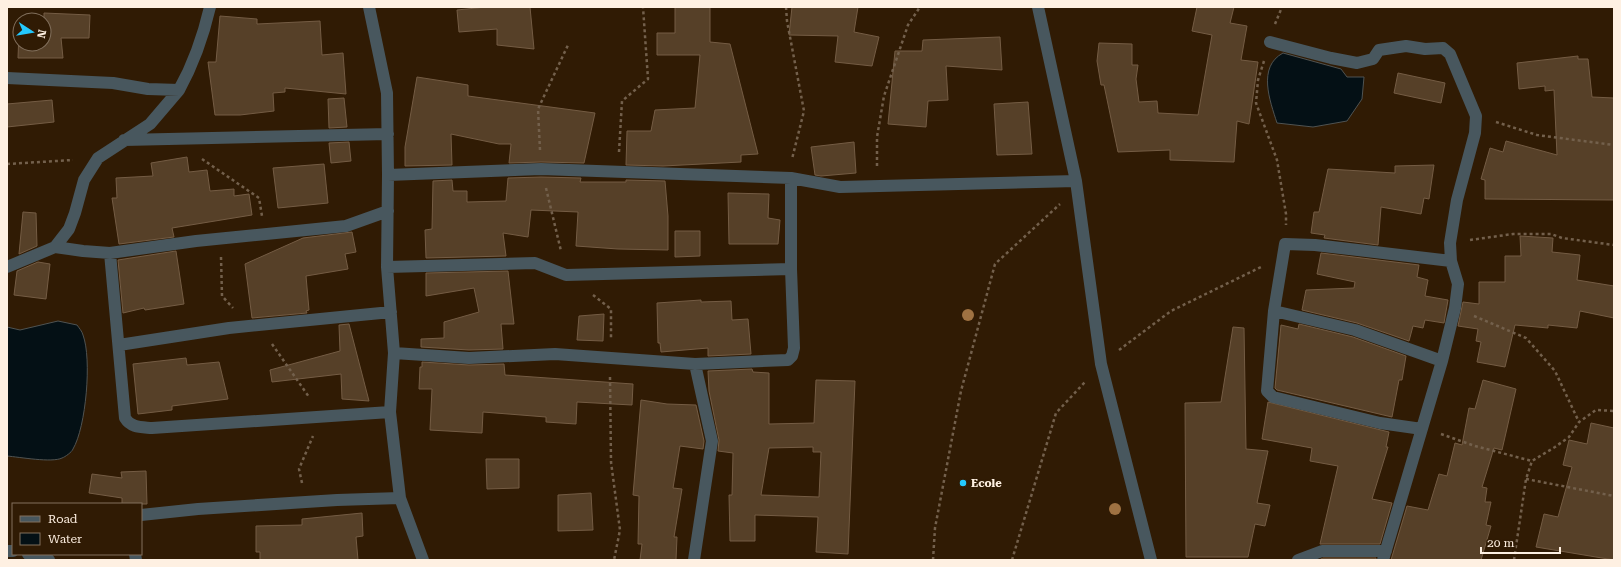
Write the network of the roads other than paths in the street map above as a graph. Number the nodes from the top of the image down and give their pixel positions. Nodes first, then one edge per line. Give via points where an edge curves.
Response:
1 (210, 7) edge
2 (369, 7) edge
3 (1038, 7) edge
4 (1270, 42) road end
5 (7, 78) edge
6 (179, 90) junction
7 (388, 134) junction
8 (124, 140) junction
9 (388, 175) junction
10 (791, 178) junction
11 (1076, 185) junction
12 (388, 211) junction
13 (55, 247) junction
14 (110, 253) junction
15 (1451, 261) junction
16 (7, 267) edge
17 (387, 267) junction
18 (791, 269) junction
19 (1274, 311) junction
20 (390, 312) junction
21 (119, 345) junction
22 (394, 353) junction
23 (1442, 361) junction
24 (695, 364) junction
25 (390, 412) junction
26 (1422, 429) junction
27 (400, 498) junction
28 (142, 515) edge
29 (31, 555) edge
30 (1384, 555) edge
31 (48, 560) edge
32 (423, 560) edge
33 (694, 560) edge
34 (1151, 560) edge
35 (1298, 560) edge

1 - 6 street via 203,38 190,71
2 - 7 street via 387,93
3 - 11 street
4 - 15 street via 1357,63 1373,59 1379,50 1394,46 1443,48 1450,54 1476,116 1476,133 1457,200 1450,243
5 - 6 street via 113,83 148,89
6 - 8 street via 150,124
7 - 8 street
7 - 9 street
8 - 13 street via 98,158 84,180 69,229
9 - 10 street via 541,169
9 - 12 street
10 - 11 street via 840,187
10 - 18 street
11 - 34 street via 1102,364
12 - 14 street via 346,226
12 - 17 street
13 - 14 street
13 - 16 street
14 - 21 street
15 - 19 street via 1315,245 1285,244
15 - 23 street via 1458,284
17 - 18 street via 535,263 566,275
17 - 20 street
18 - 24 street via 794,348 788,360
19 - 23 street via 1355,330
19 - 26 street via 1267,391 1273,397 1380,423
20 - 21 street via 249,326
20 - 22 street
21 - 25 street via 125,418 128,423 135,426 152,428
22 - 24 street via 469,358 555,354
22 - 25 street
23 - 26 street
24 - 33 street via 712,441
25 - 27 street
26 - 30 street
27 - 28 street via 183,510
27 - 32 street
29 - 31 street
30 - 35 street via 1322,551

